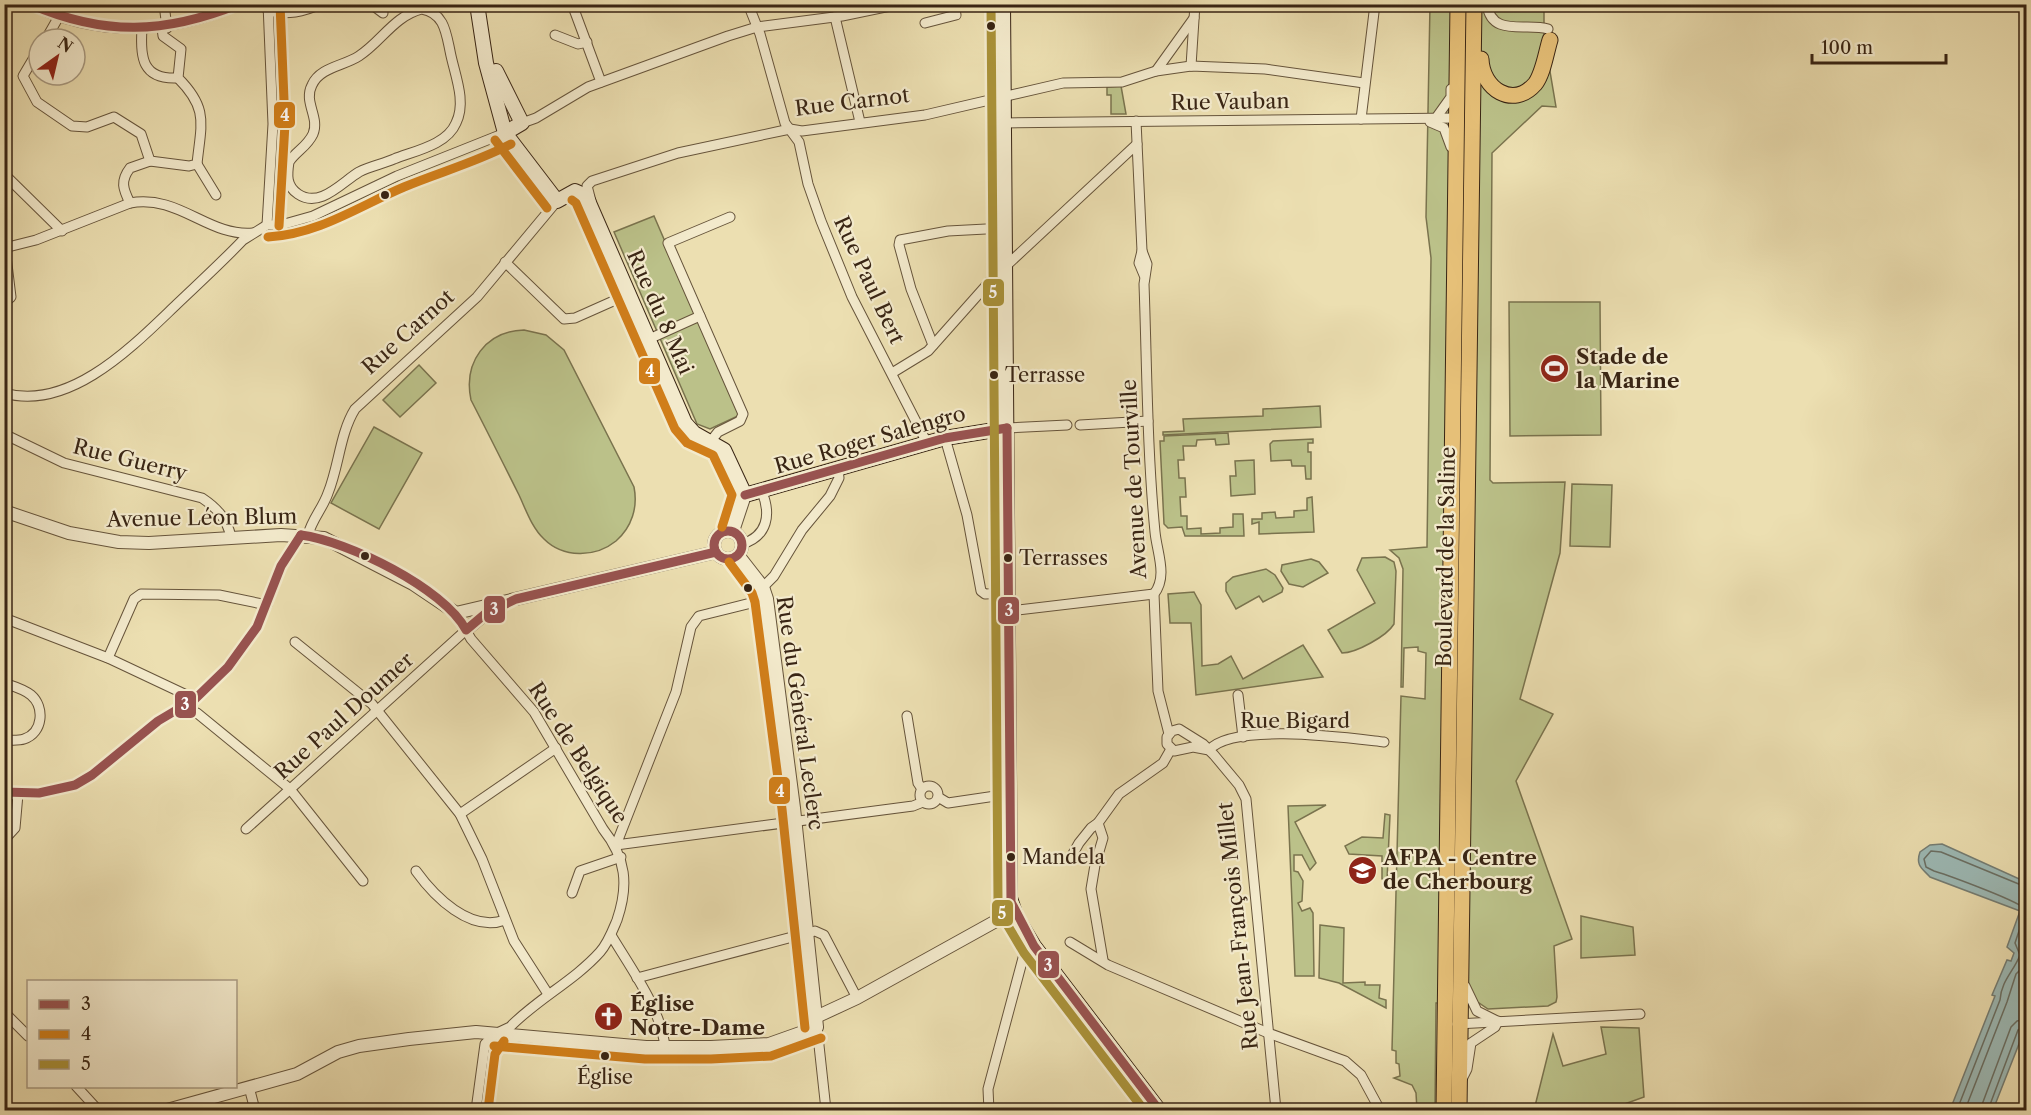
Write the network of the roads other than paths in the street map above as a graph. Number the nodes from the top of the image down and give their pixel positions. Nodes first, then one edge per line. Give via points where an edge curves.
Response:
1 (29, 4) edge
2 (66, 4) edge
3 (164, 4) edge
4 (240, 4) edge
5 (321, 4) edge
6 (371, 4) edge
7 (477, 4) edge
8 (572, 4) edge
9 (748, 4) edge
10 (900, 4) edge
11 (954, 4) edge
12 (1003, 4) edge
13 (1195, 4) edge
14 (1375, 4) edge
15 (1474, 4) edge
16 (1480, 4) edge
17 (1487, 4) edge
18 (268, 8) edge
19 (1458, 10) edge
20 (383, 13) dead end
21 (60, 17) junction
22 (835, 17) junction
23 (1194, 18) junction
24 (925, 23) dead end
25 (54, 27) edge
26 (757, 27) junction
27 (164, 28) junction
28 (142, 29) junction
29 (555, 35) dead end
30 (1549, 35) joint
31 (483, 42) junction
32 (587, 42) junction
33 (1191, 66) junction
34 (27, 69) edge
35 (1156, 72) junction
36 (178, 78) junction
37 (601, 82) junction
38 (27, 83) edge
39 (1364, 83) junction
40 (29, 87) edge
41 (1004, 95) junction
42 (1419, 118) junction
43 (1436, 118) junction
44 (1457, 118) junction
45 (1361, 119) junction
46 (860, 122) junction
47 (1136, 122) junction
48 (522, 123) junction
49 (1004, 123) junction
50 (790, 129) junction
51 (505, 133) junction
52 (1137, 144) junction
53 (272, 160) junction
54 (150, 161) junction
55 (289, 162) junction
56 (197, 164) junction
57 (4, 174) edge
58 (580, 191) joint
59 (216, 195) dead end
60 (557, 201) junction
61 (130, 203) junction
62 (590, 204) junction
63 (730, 217) dead end
64 (267, 225) junction
65 (1005, 228) junction
66 (62, 231) junction
67 (253, 233) junction
68 (5, 248) edge
69 (505, 262) junction
70 (1006, 266) junction
71 (1455, 266) junction
72 (7, 283) edge
73 (629, 294) junction
74 (4, 303) edge
75 (700, 316) junction
76 (649, 339) junction
77 (933, 345) junction
78 (892, 373) junction
79 (4, 393) edge
80 (1148, 421) junction
81 (1067, 425) dead end
82 (1080, 425) dead end
83 (1007, 428) junction
84 (4, 434) edge
85 (945, 438) junction
86 (711, 441) junction
87 (927, 442) junction
88 (838, 469) junction
89 (762, 492) junction
90 (745, 495) junction
91 (4, 511) edge
92 (733, 531) junction
93 (305, 535) junction
94 (231, 537) junction
95 (740, 549) junction
96 (716, 552) junction
97 (763, 587) junction
98 (1010, 593) junction
99 (1154, 594) junction
100 (516, 599) junction
101 (767, 600) junction
102 (267, 605) junction
103 (1010, 611) junction
104 (456, 613) junction
105 (4, 618) edge
106 (466, 630) junction
107 (295, 642) dead end
108 (108, 658) junction
109 (4, 683) edge
110 (1238, 695) dead end
111 (195, 699) junction
112 (376, 709) junction
113 (197, 713) dead end
114 (1166, 714) junction
115 (907, 716) dead end
116 (1179, 729) junction
117 (1169, 734) junction
118 (1243, 736) junction
119 (1188, 737) junction
120 (4, 740) edge
121 (1384, 742) dead end
122 (556, 748) junction
123 (1172, 749) junction
124 (1183, 750) junction
125 (1209, 750) junction
126 (290, 789) junction
127 (922, 789) junction
128 (4, 792) edge
129 (18, 794) junction
130 (1009, 794) junction
131 (938, 797) junction
132 (923, 802) junction
133 (460, 814) junction
134 (796, 822) junction
135 (1098, 824) junction
136 (246, 829) dead end
137 (4, 840) edge
138 (616, 845) junction
139 (621, 857) junction
140 (1070, 859) dead end
141 (416, 871) dead end
142 (363, 881) dead end
143 (572, 893) dead end
144 (1014, 910) junction
145 (505, 920) junction
146 (611, 935) junction
147 (806, 935) junction
148 (1070, 942) dead end
149 (1034, 946) junction
150 (1102, 960) junction
151 (1461, 972) junction
152 (637, 978) junction
153 (548, 994) junction
154 (857, 998) junction
155 (1640, 1014) dead end
156 (6, 1018) edge
157 (1498, 1021) junction
158 (816, 1022) junction
159 (1453, 1024) junction
160 (1268, 1033) junction
161 (495, 1034) junction
162 (27, 1035) edge
163 (665, 1048) junction
164 (1460, 1084) junction
165 (249, 1087) junction
166 (78, 1088) edge
167 (98, 1110) edge
168 (167, 1110) edge
169 (255, 1110) edge
170 (476, 1110) edge
171 (826, 1110) edge
172 (988, 1110) edge
173 (1159, 1110) edge
174 (1276, 1110) edge
175 (1380, 1110) edge
176 (1444, 1110) edge
177 (1459, 1110) edge

1 - 21 street
2 - 21 street
3 - 27 street
4 - 27 street via 202,20
5 - 18 street via 304,12 283,14
6 - 20 street
7 - 31 main road
8 - 32 street
9 - 26 street, Rue Paul Bert
10 - 22 street
11 - 24 street via 956,15
12 - 41 main road
13 - 23 street
14 - 39 street
15 - 151 main road, Boulevard de la Saline
16 - 30 main road via 1482,72 1496,90 1517,94 1532,87
17 - 30 street via 1491,18 1504,26
18 - 53 street
19 - 43 street via 1451,55 1452,94
19 - 44 main road, Boulevard de la Saline
21 - 25 street
21 - 28 street via 100,27
22 - 26 street
22 - 46 street
23 - 33 street
23 - 35 street
26 - 37 street
26 - 50 street, Rue Paul Bert
27 - 28 street
27 - 36 street via 163,36 178,46 182,54
28 - 36 street via 142,61 158,75
29 - 32 street via 578,44
31 - 48 main road
31 - 51 main road
32 - 37 street
33 - 35 street, Rue Carnot
33 - 39 street, Rue Carnot via 1265,69
34 - 38 street via 23,76
35 - 41 street, Rue Carnot via 1122,82 1063,84
36 - 56 street via 202,110
37 - 48 street
39 - 45 street
40 - 54 street via 37,102 72,126 87,127 118,118 141,134
41 - 46 street, Rue Carnot via 938,112
41 - 49 main road
42 - 43 street, Rue Vauban
42 - 45 street, Rue Vauban
42 - 71 street via 1441,125 1450,141 1450,230
43 - 44 street, Rue Vauban
44 - 71 main road, Boulevard de la Saline
45 - 47 street, Rue Vauban
46 - 50 street, Rue Carnot via 802,131
47 - 49 street, Rue Vauban
47 - 52 street, Avenue de Tourville
48 - 51 main road
49 - 65 main road
50 - 62 street, Rue Carnot via 678,153 597,180 587,186
50 - 78 street, Rue Paul Bert via 800,142 808,183 852,297
51 - 60 main road
51 - 64 street via 397,176 313,216
52 - 70 street
52 - 80 street, Avenue de Tourville
53 - 55 street
53 - 64 street
54 - 56 street
54 - 61 street via 134,165 125,174 122,186
55 - 55 street via 290,187 302,197 316,198 360,172 435,143 450,132 457,123 460,99 440,18 429,10 417,10 386,30 357,57 327,70 315,80 308,101 315,128 308,144
56 - 59 street
57 - 66 street
58 - 60 main road, Rue Carnot
58 - 62 main road, Rue du 8 Mai
60 - 69 street, Rue Carnot
61 - 66 street
61 - 67 street via 166,204 228,231
62 - 73 main road, Rue du 8 Mai
63 - 75 street via 668,243
64 - 67 street
65 - 70 main road
65 - 77 street via 948,231 900,240 911,289
66 - 68 street
67 - 79 street via 114,361 76,383 42,396
68 - 72 street
69 - 73 street via 564,319 575,318
69 - 93 street, Rue Carnot via 449,325 356,409 348,423 327,495
70 - 77 street
70 - 83 main road
71 - 159 main road, Boulevard de la Saline
72 - 74 street via 11,297
73 - 76 main road, Rue du 8 Mai
75 - 76 street
75 - 86 street via 743,414 740,421 718,432
76 - 86 main road, Rue du 8 Mai via 688,426
77 - 78 street via 924,355
78 - 87 street, Rue Paul Bert
80 - 82 street
80 - 99 street, Avenue de Tourville via 1160,561 1160,583
81 - 83 street
83 - 85 main road, Rue Roger Salengro
83 - 98 main road
84 - 94 street, Rue Guerry via 64,463 202,498 220,512
85 - 87 main road, Rue Roger Salengro
85 - 98 street via 967,515 981,591
86 - 90 main road, Rue du 8 Mai via 727,453
87 - 88 main road, Rue Roger Salengro
88 - 89 main road, Rue Roger Salengro
88 - 97 street via 839,478 830,496
89 - 90 main road, Rue Roger Salengro
89 - 95 street via 768,514 757,537
90 - 92 street
91 - 94 street, Avenue Léon Blum via 90,539 149,543
92 - 95 street via 739,536
92 - 96 street via 723,531 716,538
93 - 94 street, Avenue Léon Blum
93 - 102 street, Rue Carnot via 281,566
93 - 104 street, Avenue Léon Blum via 332,540 429,593
95 - 96 street via 726,559
95 - 97 street, Rue du Général Leclerc
96 - 100 street
97 - 101 street, Rue du Général Leclerc
98 - 103 main road
99 - 103 street
99 - 114 street, Avenue de Tourville via 1158,691
100 - 104 street
100 - 106 street via 485,614
101 - 134 street, Rue du Général Leclerc
101 - 138 street via 699,616 691,627 676,692
102 - 108 street via 219,595 141,594 134,599
102 - 111 street, Rue Carnot via 243,648
103 - 130 main road
104 - 106 street, Rue de Belgique
105 - 108 street
106 - 112 street, Rue Paul Doumer
106 - 122 street, Rue de Belgique via 534,712
107 - 112 street
108 - 111 street
109 - 120 street via 33,697 40,709 34,732 26,739
110 - 118 street
111 - 129 street, Rue Carnot via 158,721 75,785
112 - 126 street, Rue Paul Doumer
112 - 133 street
113 - 126 street
114 - 116 street, Avenue de Tourville
114 - 117 street, Avenue de Tourville
115 - 127 street
116 - 117 street
116 - 119 street
117 - 123 street via 1167,740
118 - 121 street, Rue Bigard via 1318,735
118 - 125 street, Rue Bigard via 1218,742
119 - 124 street
119 - 125 street, Rue Jean-François Millet
122 - 133 street
122 - 138 street, Rue de Belgique
123 - 124 street
123 - 135 street via 1163,763 1119,794
124 - 125 street
125 - 160 street, Rue Jean-François Millet via 1239,785 1248,807
126 - 136 street, Rue Paul Doumer
126 - 142 street
127 - 131 street via 933,787
127 - 132 street
128 - 129 street, Rue Carnot
129 - 137 street via 15,828
130 - 131 street via 948,802
130 - 144 main road via 1010,891
131 - 132 street via 932,804
132 - 134 street
133 - 145 street
134 - 138 street
134 - 147 street, Rue du Général Leclerc
135 - 140 street
135 - 150 street via 1103,838 1091,889
138 - 139 street, Rue de Belgique
139 - 143 street, Rue de Belgique via 580,871
139 - 146 street, Rue de Belgique via 626,882
141 - 145 street via 434,896 446,905 477,919
144 - 149 main road
144 - 154 street
145 - 153 street
146 - 152 street
146 - 153 street via 598,954
147 - 152 street
147 - 154 street via 815,931 824,935
147 - 158 street, Rue du Général Leclerc
148 - 150 street
149 - 172 street via 1023,958 988,1089
149 - 173 main road
150 - 160 street
151 - 157 street via 1468,998 1477,1011
151 - 159 main road, Boulevard de la Saline
152 - 163 street via 661,1029
153 - 161 street via 510,1027
154 - 158 street
155 - 157 street
156 - 162 street
157 - 159 street
157 - 164 street via 1471,1043
158 - 163 street via 769,1044
158 - 171 street
159 - 164 main road, Boulevard de la Saline
159 - 176 main road, Boulevard de la Saline
160 - 174 street, Rue Jean-François Millet
160 - 175 street via 1351,1065
161 - 163 street
161 - 165 street via 468,1032 359,1046 297,1074
161 - 170 street via 483,1049
164 - 177 main road, Boulevard de la Saline
165 - 168 street
165 - 169 street
166 - 167 street

